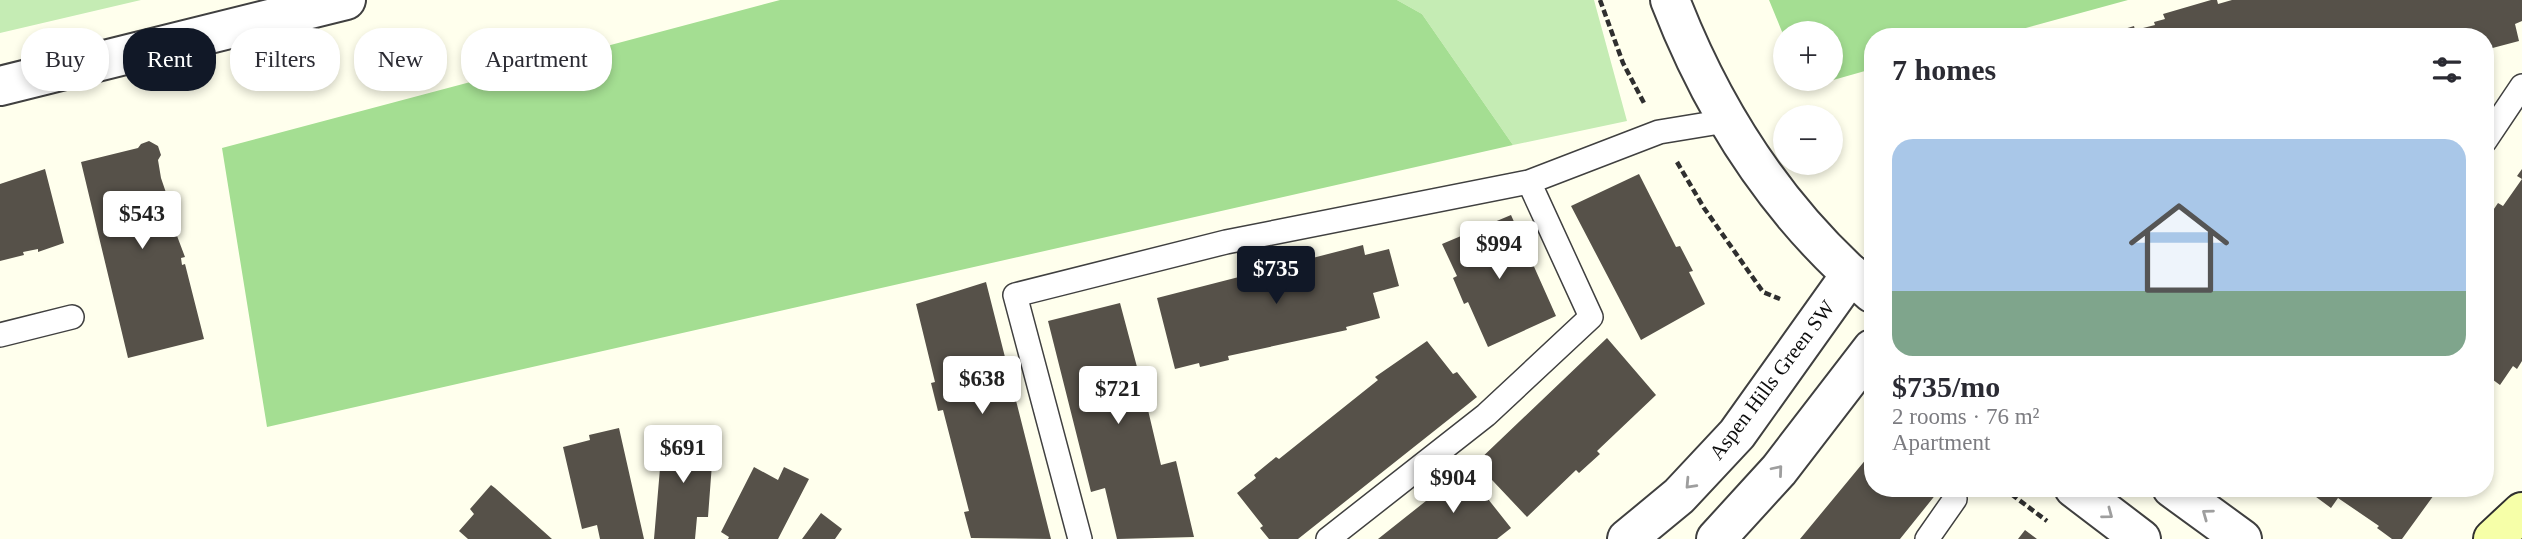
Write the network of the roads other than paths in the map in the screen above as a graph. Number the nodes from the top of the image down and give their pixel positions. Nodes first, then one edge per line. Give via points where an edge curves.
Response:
1 (346, 0) edge
2 (1670, 0) edge
3 (0, 86) edge
4 (2522, 86) edge
5 (1726, 121) junction
6 (2494, 128) edge
7 (1529, 182) junction
8 (1862, 284) edge
9 (72, 317) dead end
10 (0, 335) edge
11 (1864, 359) edge
12 (2086, 497) edge
13 (2184, 497) edge
14 (1955, 499) dead end
15 (2522, 512) edge
16 (1080, 539) edge
17 (1328, 539) edge
18 (1627, 539) edge
19 (1716, 539) edge
20 (1927, 539) edge
21 (2141, 539) edge
22 (2242, 539) edge
23 (2493, 539) edge

1 - 3 street
2 - 5 street
4 - 6 lane
5 - 7 lane via 1659,132
5 - 8 street via 1783,202
7 - 16 lane via 1226,242 1015,295
7 - 17 lane via 1591,317 1486,415
8 -> 18 street, Aspen Hills Green SW via 1737,434 1679,496
9 - 10 lane
19 -> 11 street via 1779,470
12 -> 21 street
22 -> 13 street
14 - 20 lane
15 - 23 main road

